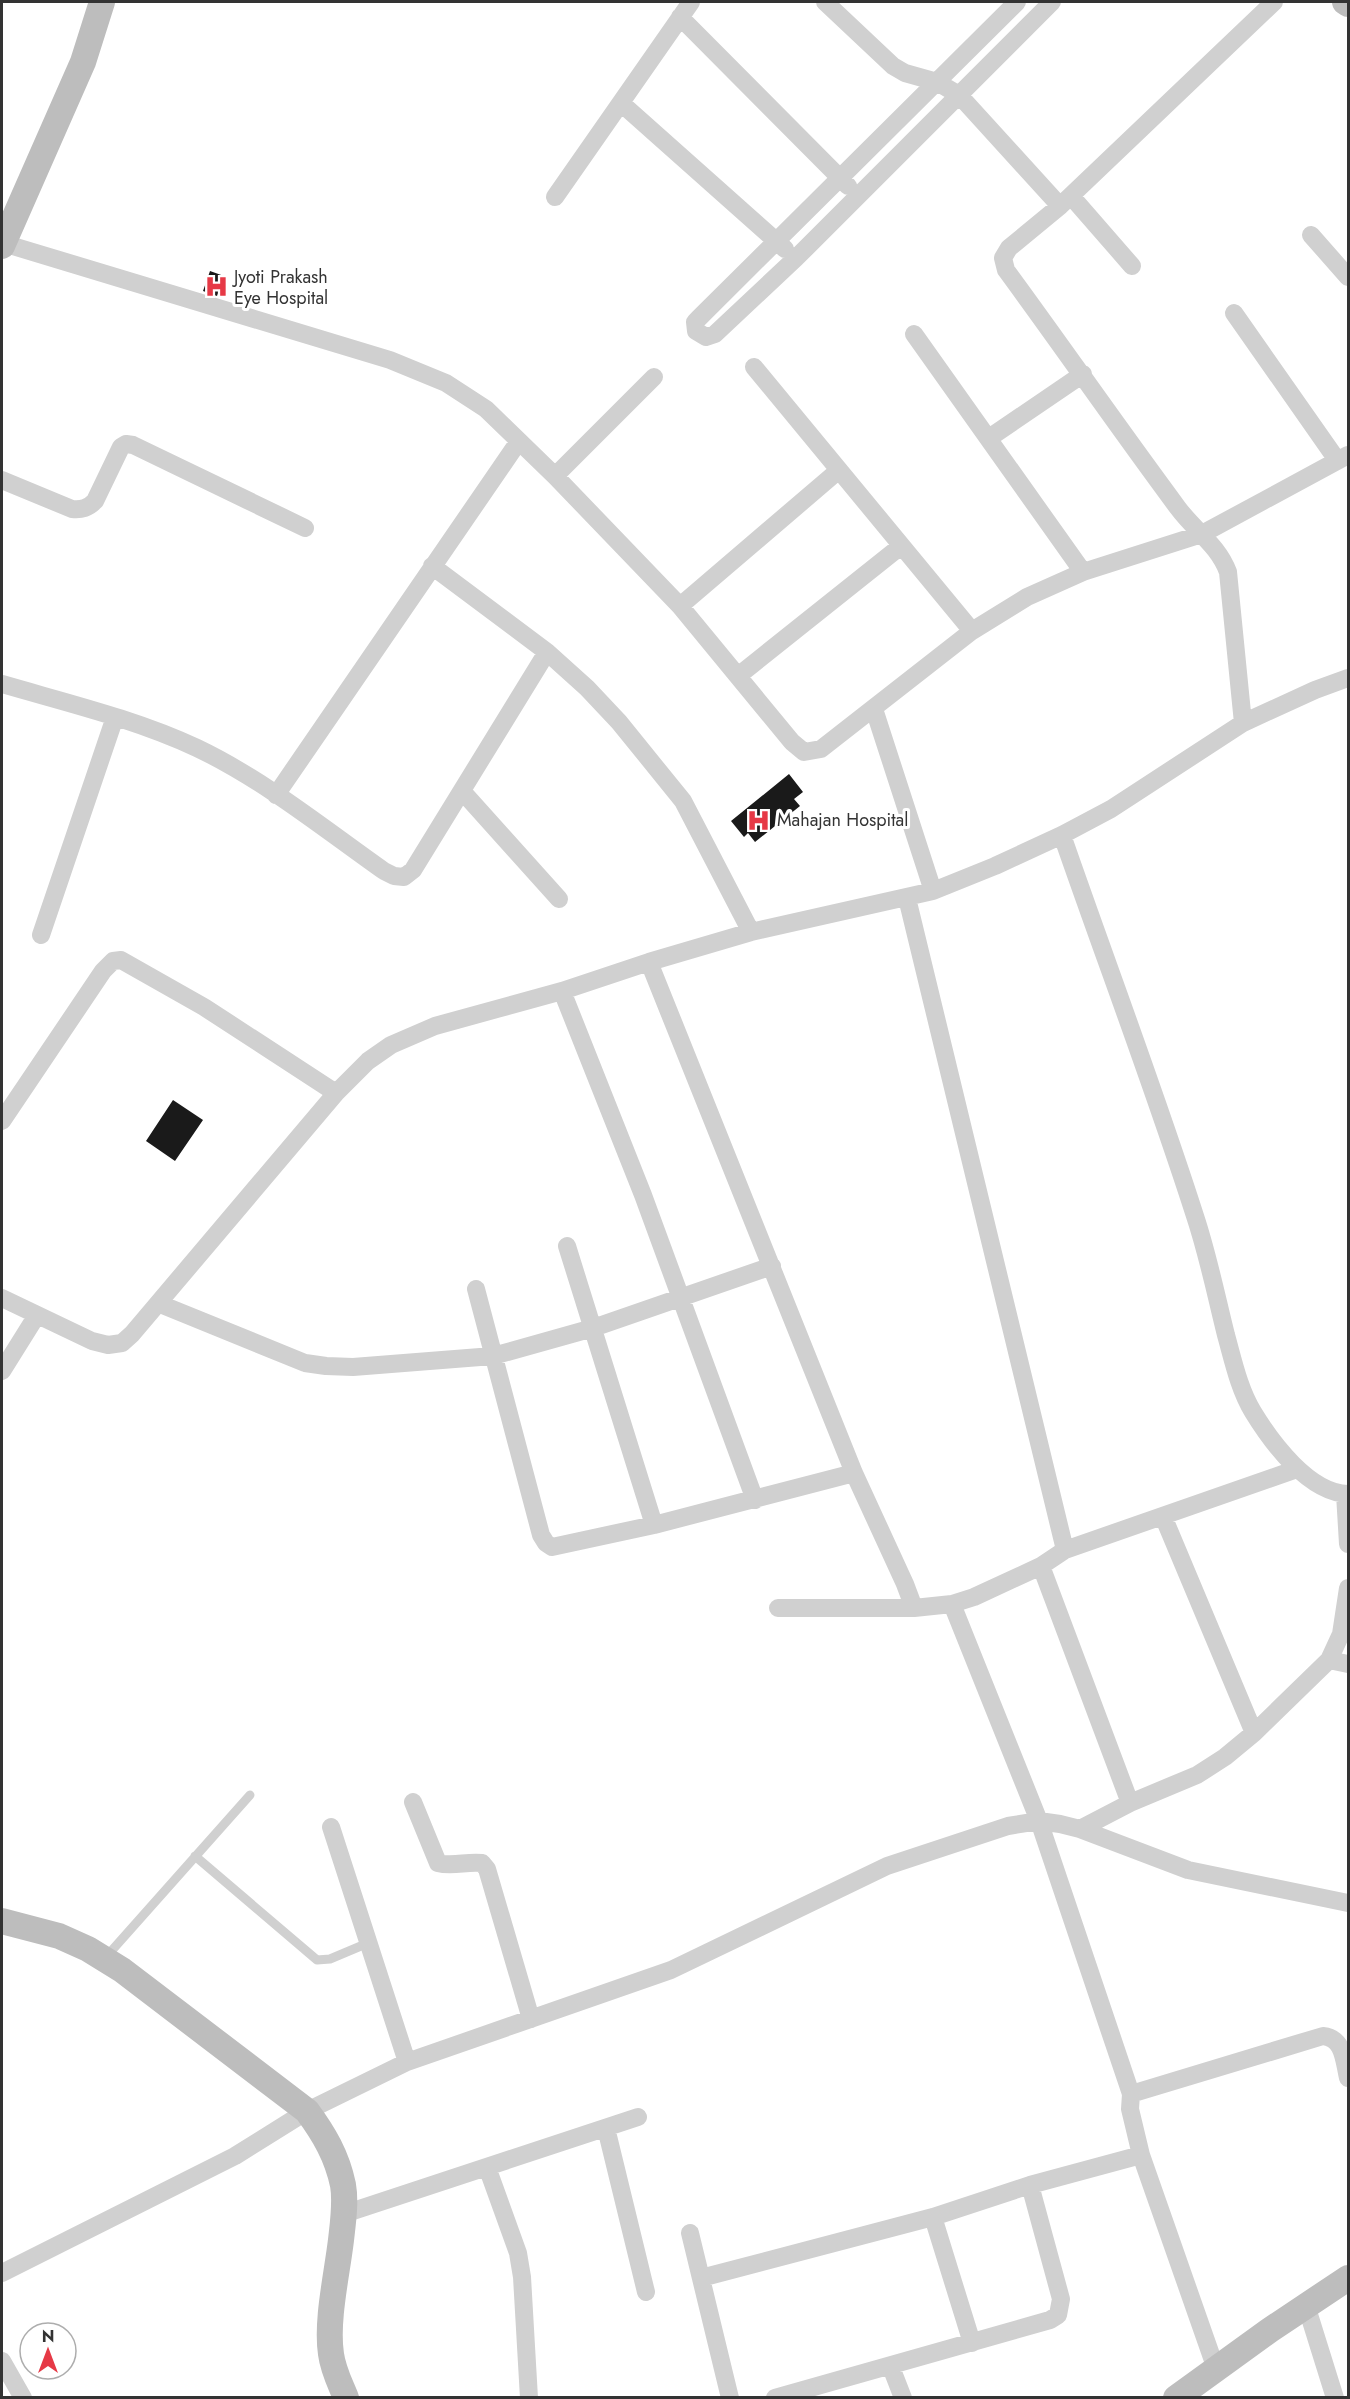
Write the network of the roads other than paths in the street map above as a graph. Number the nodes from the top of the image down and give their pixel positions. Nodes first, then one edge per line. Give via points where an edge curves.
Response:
1 (102, 2) edge
2 (691, 2) edge
3 (825, 2) edge
4 (1017, 2) edge
5 (1052, 2) edge
6 (1274, 2) edge
7 (680, 17) junction
8 (937, 82) junction
9 (959, 95) junction
10 (621, 102) junction
11 (840, 178) junction
12 (857, 196) junction
13 (555, 197) dead end
14 (1065, 201) junction
15 (1311, 235) dead end
16 (776, 241) junction
17 (2, 245) edge
18 (796, 258) junction
19 (1132, 266) dead end
20 (1348, 277) edge
21 (1234, 313) dead end
22 (914, 334) dead end
23 (754, 367) dead end
24 (1083, 374) junction
25 (654, 377) dead end
26 (989, 438) junction
27 (519, 441) junction
28 (1343, 457) edge
29 (838, 470) junction
30 (555, 476) junction
31 (2, 480) edge
32 (305, 528) dead end
33 (1203, 534) junction
34 (901, 546) junction
35 (432, 566) junction
36 (1083, 572) junction
37 (680, 606) junction
38 (972, 631) junction
39 (548, 652) junction
40 (738, 676) junction
41 (1348, 678) edge
42 (2, 684) edge
43 (874, 709) junction
44 (115, 717) junction
45 (1243, 723) junction
46 (462, 791) junction
47 (276, 795) junction
48 (1062, 835) junction
49 (933, 891) junction
50 (907, 898) junction
51 (559, 899) dead end
52 (751, 932) junction
53 (41, 935) dead end
54 (649, 962) junction
55 (562, 991) junction
56 (336, 1093) junction
57 (2, 1121) edge
58 (567, 1246) dead end
59 (772, 1266) junction
60 (476, 1289) dead end
61 (2, 1298) edge
62 (681, 1298) junction
63 (160, 1304) junction
64 (37, 1315) junction
65 (592, 1328) junction
66 (493, 1356) junction
67 (2, 1371) edge
68 (1297, 1468) junction
69 (854, 1473) junction
70 (1347, 1494) edge
71 (754, 1500) junction
72 (1163, 1516) junction
73 (654, 1526) junction
74 (1348, 1544) edge
75 (1065, 1550) junction
76 (1041, 1566) junction
77 (1348, 1588) edge
78 (952, 1604) junction
79 (778, 1608) dead end
80 (914, 1608) junction
81 (1329, 1660) junction
82 (1348, 1664) edge
83 (1254, 1733) junction
84 (250, 1795) dead end
85 (413, 1802) dead end
86 (1130, 1803) junction
87 (1039, 1821) junction
88 (331, 1827) dead end
89 (1080, 1829) junction
90 (195, 1856) junction
91 (1348, 1904) edge
92 (2, 1921) edge
93 (368, 1943) junction
94 (104, 1959) junction
95 (531, 2019) junction
96 (407, 2062) junction
97 (1348, 2079) edge
98 (1131, 2094) junction
99 (307, 2111) junction
100 (638, 2117) dead end
101 (606, 2128) junction
102 (1142, 2155) junction
103 (488, 2167) junction
104 (1030, 2185) junction
105 (344, 2214) junction
106 (933, 2217) junction
107 (690, 2233) dead end
108 (2, 2273) edge
109 (701, 2278) junction
110 (1348, 2278) edge
111 (646, 2292) dead end
112 (1306, 2305) junction
113 (972, 2343) junction
114 (2, 2361) edge
115 (891, 2367) junction
116 (1216, 2369) junction
117 (23, 2397) edge
118 (346, 2397) edge
119 (529, 2397) edge
120 (730, 2397) edge
121 (776, 2397) edge
122 (903, 2397) edge
123 (1176, 2397) edge
124 (1335, 2397) edge

1 - 17 street via 83,62
2 - 7 street
3 - 8 street via 892,66
4 - 8 street
5 - 9 street
6 - 14 street
7 - 10 street
7 - 11 street
8 - 9 street
8 - 11 street
9 - 12 street
9 - 14 street
10 - 13 street
10 - 16 street
11 - 12 street
11 - 16 street
12 - 18 street
14 - 19 street
14 - 24 street via 1004,253 1004,264
15 - 20 street
16 - 18 street
16 - 18 street via 695,322 696,331 702,336 715,334
17 - 27 street via 390,360 446,383 486,409
21 - 28 street
22 - 26 street
23 - 29 street
24 - 26 street
24 - 33 street via 1180,510
25 - 30 street
26 - 36 street
27 - 30 street
27 - 35 street
28 - 33 street
29 - 34 street
29 - 37 street
30 - 37 street
31 - 32 street via 72,508 88,508 121,447 133,445
33 - 36 street
33 - 45 street via 1217,548 1228,572
34 - 38 street
34 - 40 street
35 - 39 street
35 - 47 street
36 - 38 street via 1027,597
37 - 40 street
38 - 43 street
39 - 46 street
39 - 52 street via 619,722 683,801
40 - 43 street via 804,752 822,750
41 - 45 street
42 - 44 street
43 - 49 street
44 - 47 street via 195,747
44 - 53 street
45 - 48 street via 1111,809
46 - 47 street via 413,870 404,877 384,871
46 - 51 street
48 - 49 street
48 - 68 street via 1195,1214 1234,1366 1252,1411
49 - 50 street
50 - 52 street
50 - 75 street
52 - 54 street
54 - 55 street
54 - 59 street
55 - 56 street via 435,1026 368,1061
55 - 62 street
56 - 57 street via 204,1007 121,960 113,961 103,971
56 - 63 street
58 - 65 street
59 - 62 street
59 - 69 street
60 - 66 street
61 - 64 street
62 - 65 street
62 - 71 street
63 - 64 street via 122,1343 108,1345
63 - 66 street via 305,1363 353,1367
64 - 67 street
65 - 66 street
65 - 73 street
66 - 73 street via 546,1543 561,1546
68 - 70 street via 1326,1490
68 - 72 street
69 - 71 street
69 - 80 street
70 - 74 street
71 - 73 street
72 - 75 street
72 - 83 street
75 - 76 street
76 - 78 street
76 - 86 street
77 - 81 street via 1341,1634
78 - 80 street
78 - 87 street
79 - 80 street
81 - 82 street
81 - 83 street
83 - 86 street via 1197,1775
84 - 90 lane
85 - 95 street via 438,1863 482,1863 487,1869
86 - 89 street
87 - 89 street
87 - 95 street via 1008,1826 886,1866 671,1970
87 - 98 street
88 - 93 street
89 - 91 street via 1188,1869
90 - 93 lane via 317,1960 330,1959
90 - 94 lane
92 - 94 street via 59,1936
93 - 96 street
94 - 99 street
95 - 96 street
96 - 99 street
97 - 98 street via 1338,2042 1323,2036
98 - 102 street via 1130,2109
99 - 105 street via 336,2160
99 - 108 street via 235,2156
100 - 101 street
101 - 103 street
101 - 111 street
102 - 104 street
102 - 116 street
103 - 105 street
103 - 119 street via 518,2253
104 - 106 street
104 - 113 street via 1061,2307 1050,2320
105 - 118 street via 330,2332 335,2374
106 - 109 street
106 - 113 street
107 - 109 street
109 - 120 street
110 - 112 street
112 - 116 street
112 - 124 street
113 - 115 street
114 - 117 street
115 - 121 street
115 - 122 street
116 - 123 street

